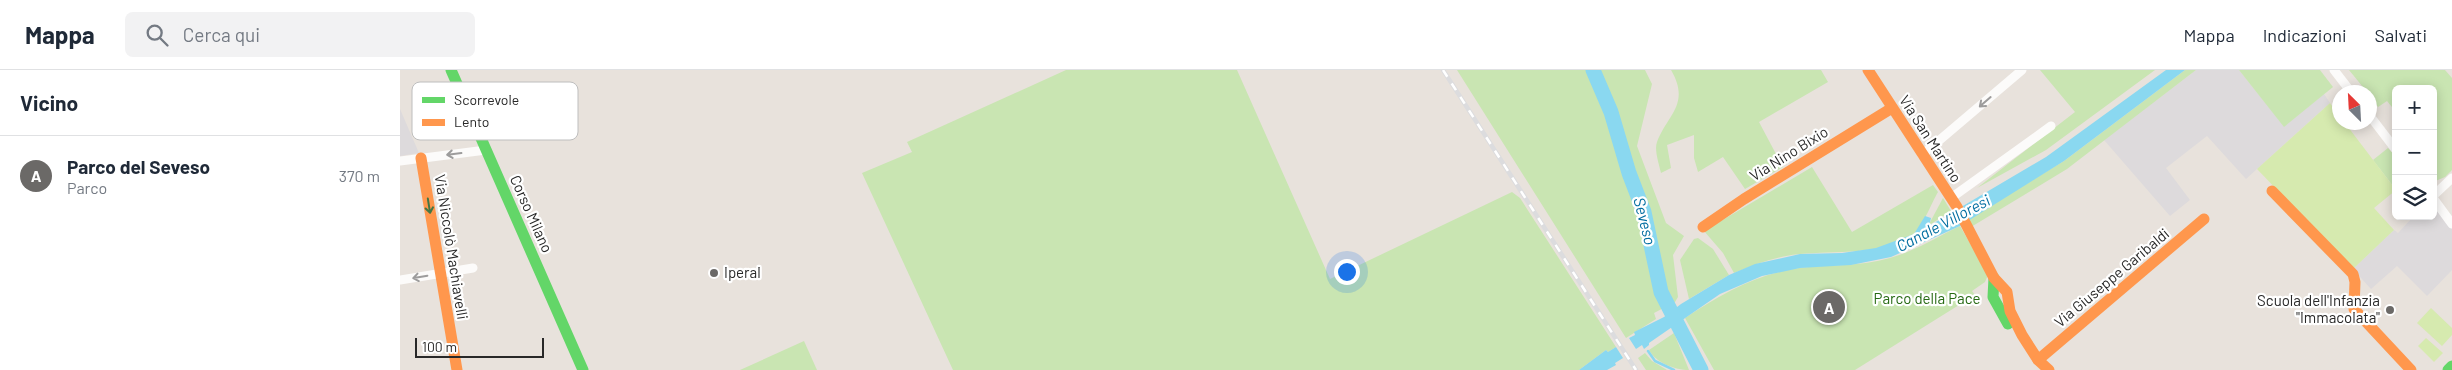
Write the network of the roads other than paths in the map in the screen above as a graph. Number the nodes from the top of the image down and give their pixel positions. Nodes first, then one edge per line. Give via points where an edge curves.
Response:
1 (451, 70) edge
2 (1868, 70) edge
3 (2022, 70) edge
4 (2334, 70) edge
5 (456, 82) edge
6 (2346, 85) edge
7 (1892, 108) junction
8 (2377, 125) edge
9 (2051, 126) dead end
10 (482, 140) edge
11 (2392, 145) edge
12 (486, 150) junction
13 (1922, 155) junction
14 (421, 158) junction
15 (400, 161) edge
16 (2452, 178) edge
17 (2272, 191) dead end
18 (2437, 193) edge
19 (1954, 202) junction
20 (2437, 203) edge
21 (2204, 219) dead end
22 (2452, 224) edge
23 (1703, 227) dead end
24 (474, 268) dead end
25 (440, 273) junction
26 (400, 280) edge
27 (2039, 365) edge
28 (2452, 366) edge
29 (457, 370) edge
30 (583, 370) edge
31 (2048, 370) edge
32 (2411, 370) edge
33 (2448, 370) edge

1 - 5 street, Corso Milano
2 - 7 street, Via San Martino
3 -> 13 street
4 - 6 street
7 - 13 street, Via San Martino
7 - 23 street, Via Nino Bixio
8 - 11 street
9 - 19 street
10 - 12 street, Corso Milano
12 -> 14 street
12 - 30 street, Corso Milano
13 - 19 street, Via San Martino
14 - 15 street
14 -> 25 street, Via Niccolò Machiavelli
16 - 18 street
17 - 32 street via 2353,274 2356,282 2352,298 2354,308
19 - 27 street, Via San Martino via 1994,278 2007,292 2010,311
20 - 22 street
21 - 27 street, Via Giuseppe Garibaldi
24 - 25 street
25 -> 26 street
25 - 29 street, Via Niccolò Machiavelli
27 - 31 street, Via San Martino
28 - 33 street

